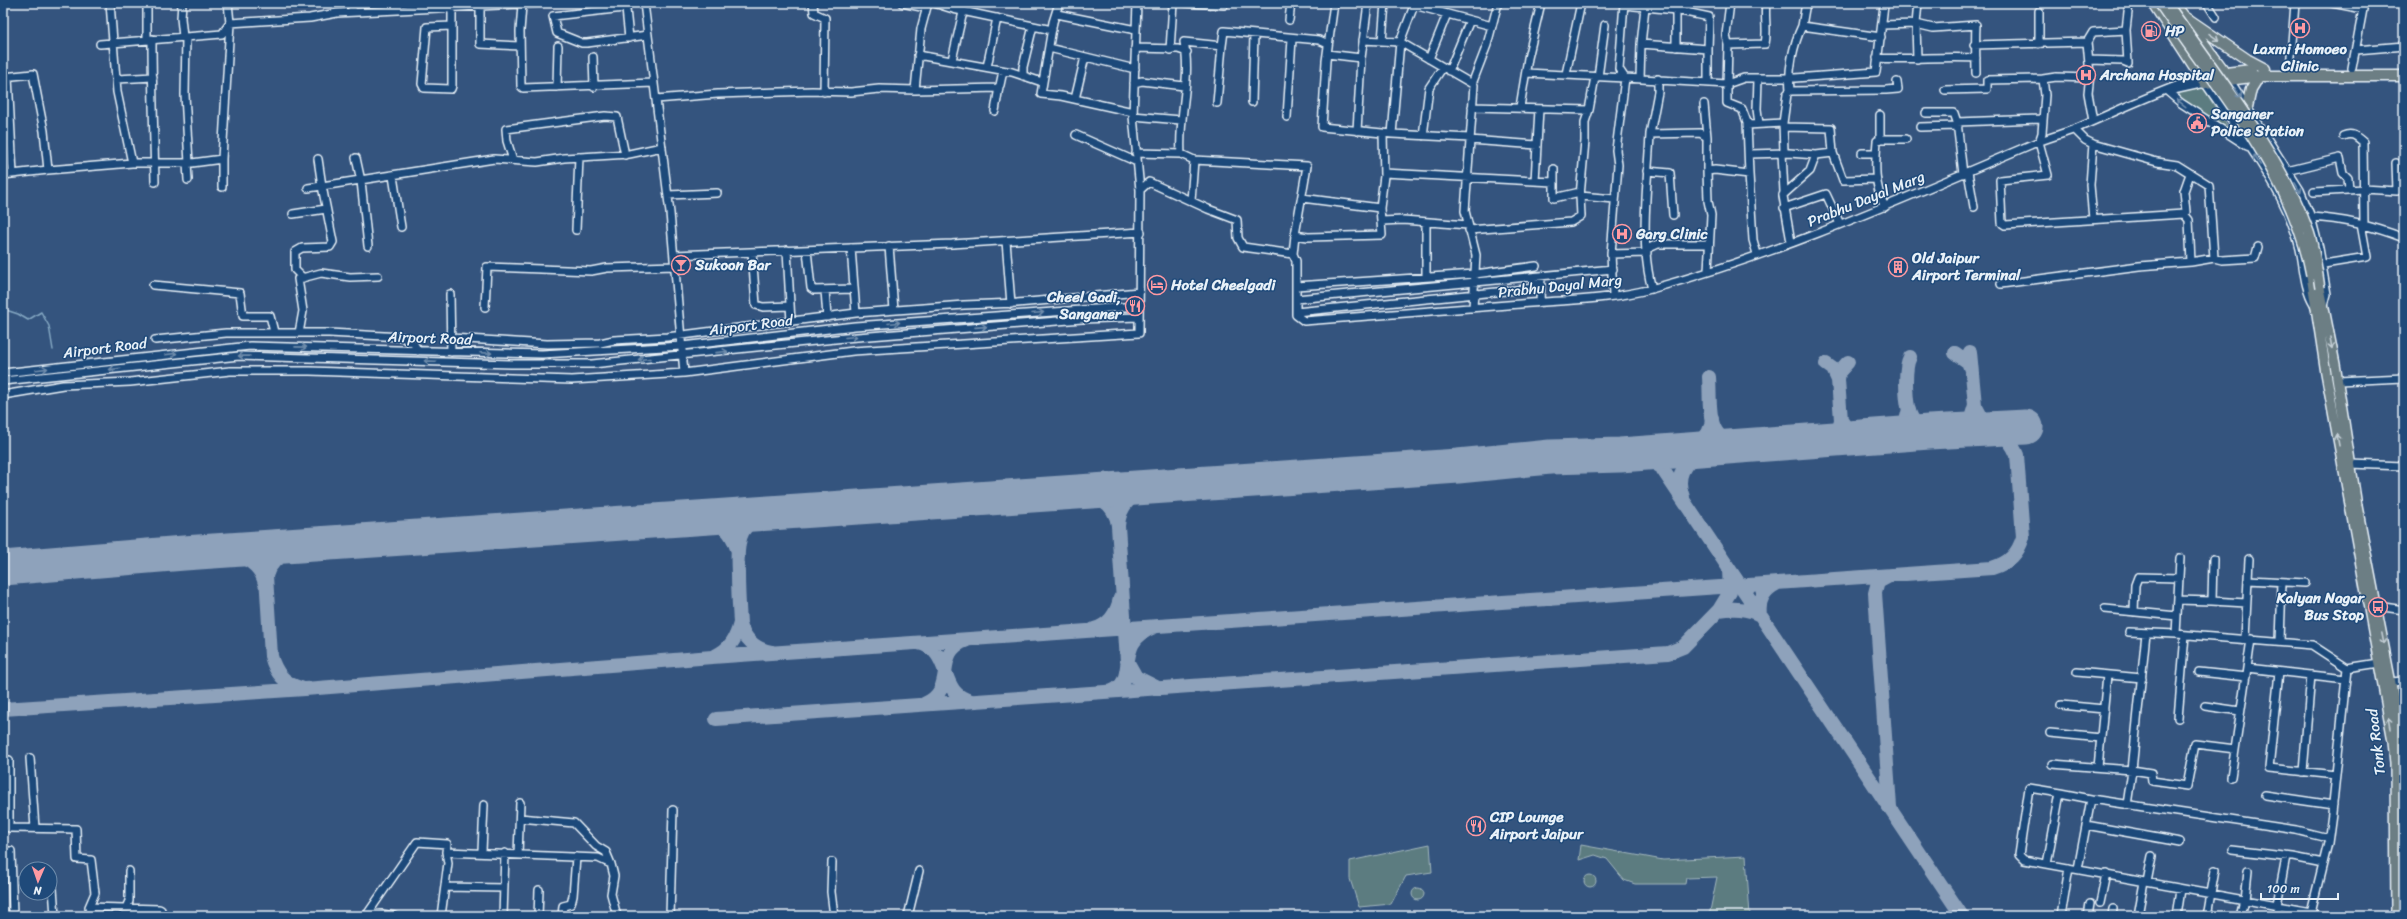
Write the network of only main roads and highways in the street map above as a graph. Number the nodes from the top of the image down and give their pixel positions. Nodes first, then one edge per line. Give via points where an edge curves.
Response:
1 (2153, 3) edge
2 (2159, 3) edge
3 (2167, 3) edge
4 (2174, 3) edge
5 (2182, 15) junction
6 (2404, 69) edge
7 (2262, 72) junction
8 (2226, 75) junction
9 (2404, 76) edge
10 (2247, 107) road end
11 (2320, 306) junction
12 (2401, 714) edge
13 (2404, 800) edge
14 (2404, 829) edge
15 (2404, 905) edge
16 (2396, 916) edge

1 - 8 highway via 2203,80
2 - 11 main road, bridge via 2277,180 2302,236
3 - 11 main road, bridge via 2232,96 2293,195 2309,233 2320,288
4 - 5 highway
5 -> 7 highway
5 - 8 highway
6 - 7 highway via 2290,68
7 - 8 highway
7 - 9 highway
7 - 10 highway via 2251,90
11 -> 12 main road, Tonk Road via 2338,381 2350,464 2391,682
16 -> 11 main road, Tonk Road via 2395,764 2352,519
12 - 13 main road, Tonk Road
13 - 14 main road, Tonk Road
14 - 15 main road, Tonk Road

